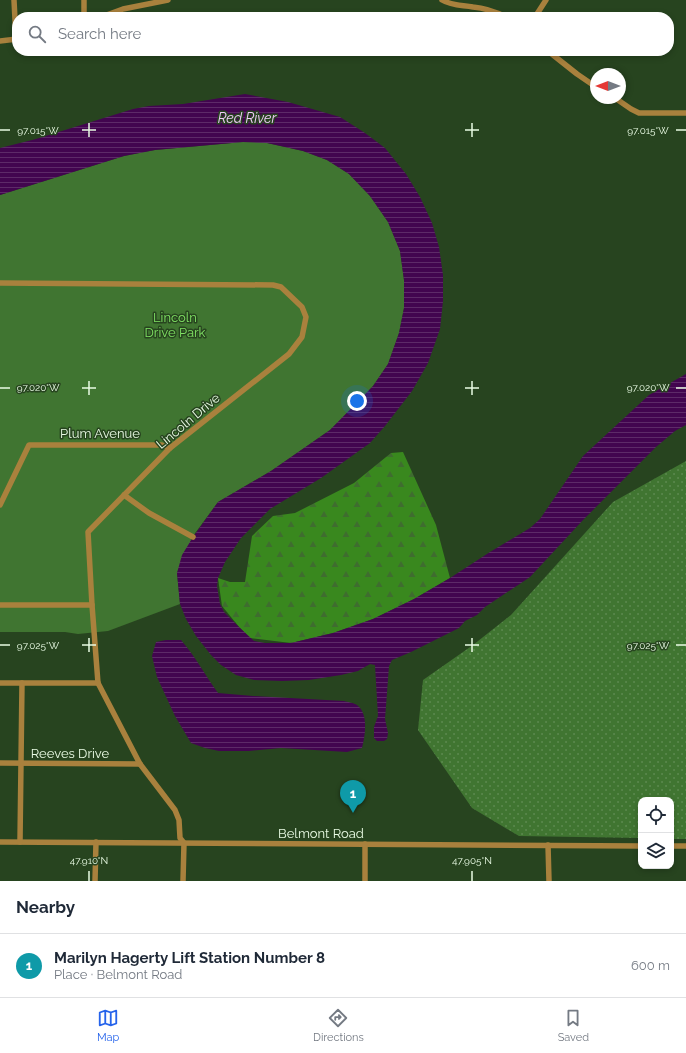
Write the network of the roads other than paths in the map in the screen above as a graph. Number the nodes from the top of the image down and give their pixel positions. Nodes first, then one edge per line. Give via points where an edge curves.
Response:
1 (14, 0) edge
2 (84, 0) edge
3 (168, 0) edge
4 (546, 0) edge
5 (444, 1) edge
6 (15, 12) edge
7 (84, 12) edge
8 (115, 12) edge
9 (494, 12) edge
10 (538, 12) edge
11 (12, 40) edge
12 (0, 41) edge
13 (554, 56) edge
14 (590, 82) edge
15 (623, 104) edge
16 (686, 113) edge
17 (0, 283) edge
18 (170, 448) junction
19 (124, 495) junction
20 (0, 505) edge
21 (193, 536) dead end
22 (0, 605) edge
23 (92, 605) junction
24 (0, 683) edge
25 (22, 683) junction
26 (98, 683) junction
27 (0, 763) edge
28 (21, 763) junction
29 (140, 764) junction
30 (0, 842) edge
31 (20, 842) junction
32 (96, 842) junction
33 (184, 843) junction
34 (365, 844) junction
35 (548, 846) junction
36 (638, 846) edge
37 (674, 846) edge
38 (686, 846) edge
39 (95, 881) edge
40 (183, 881) edge
41 (365, 881) edge
42 (549, 881) edge

1 - 6 street
2 - 7 street
3 - 8 street
4 - 10 street
5 - 9 street via 457,6 483,8
11 - 12 street
13 - 14 street
15 - 16 street via 639,113
17 - 18 street, Lincoln Drive via 273,285 281,287 302,307 306,317 302,337 289,354
18 - 19 street, Lincoln Drive
18 - 20 street, Plum Avenue via 162,445 29,445
19 - 21 street via 149,513
19 - 23 street, Lincoln Drive via 88,532
22 - 23 street
23 - 26 street, Lincoln Drive
24 - 25 street
25 - 26 street
25 - 28 street
26 - 29 street, Lincoln Drive
27 - 28 street, Reeves Drive
28 - 29 street, Reeves Drive
28 - 31 street
29 - 33 street, Lincoln Drive via 175,810 179,820 180,838
30 - 31 street, Belmont Road
31 - 32 street, Belmont Road
32 - 33 street, Belmont Road
32 - 39 street
33 - 34 street, Belmont Road
33 - 40 street, Lincoln Drive
34 - 35 street, Belmont Road
34 - 41 street
35 - 36 street, Belmont Road
35 - 42 street
37 - 38 street

